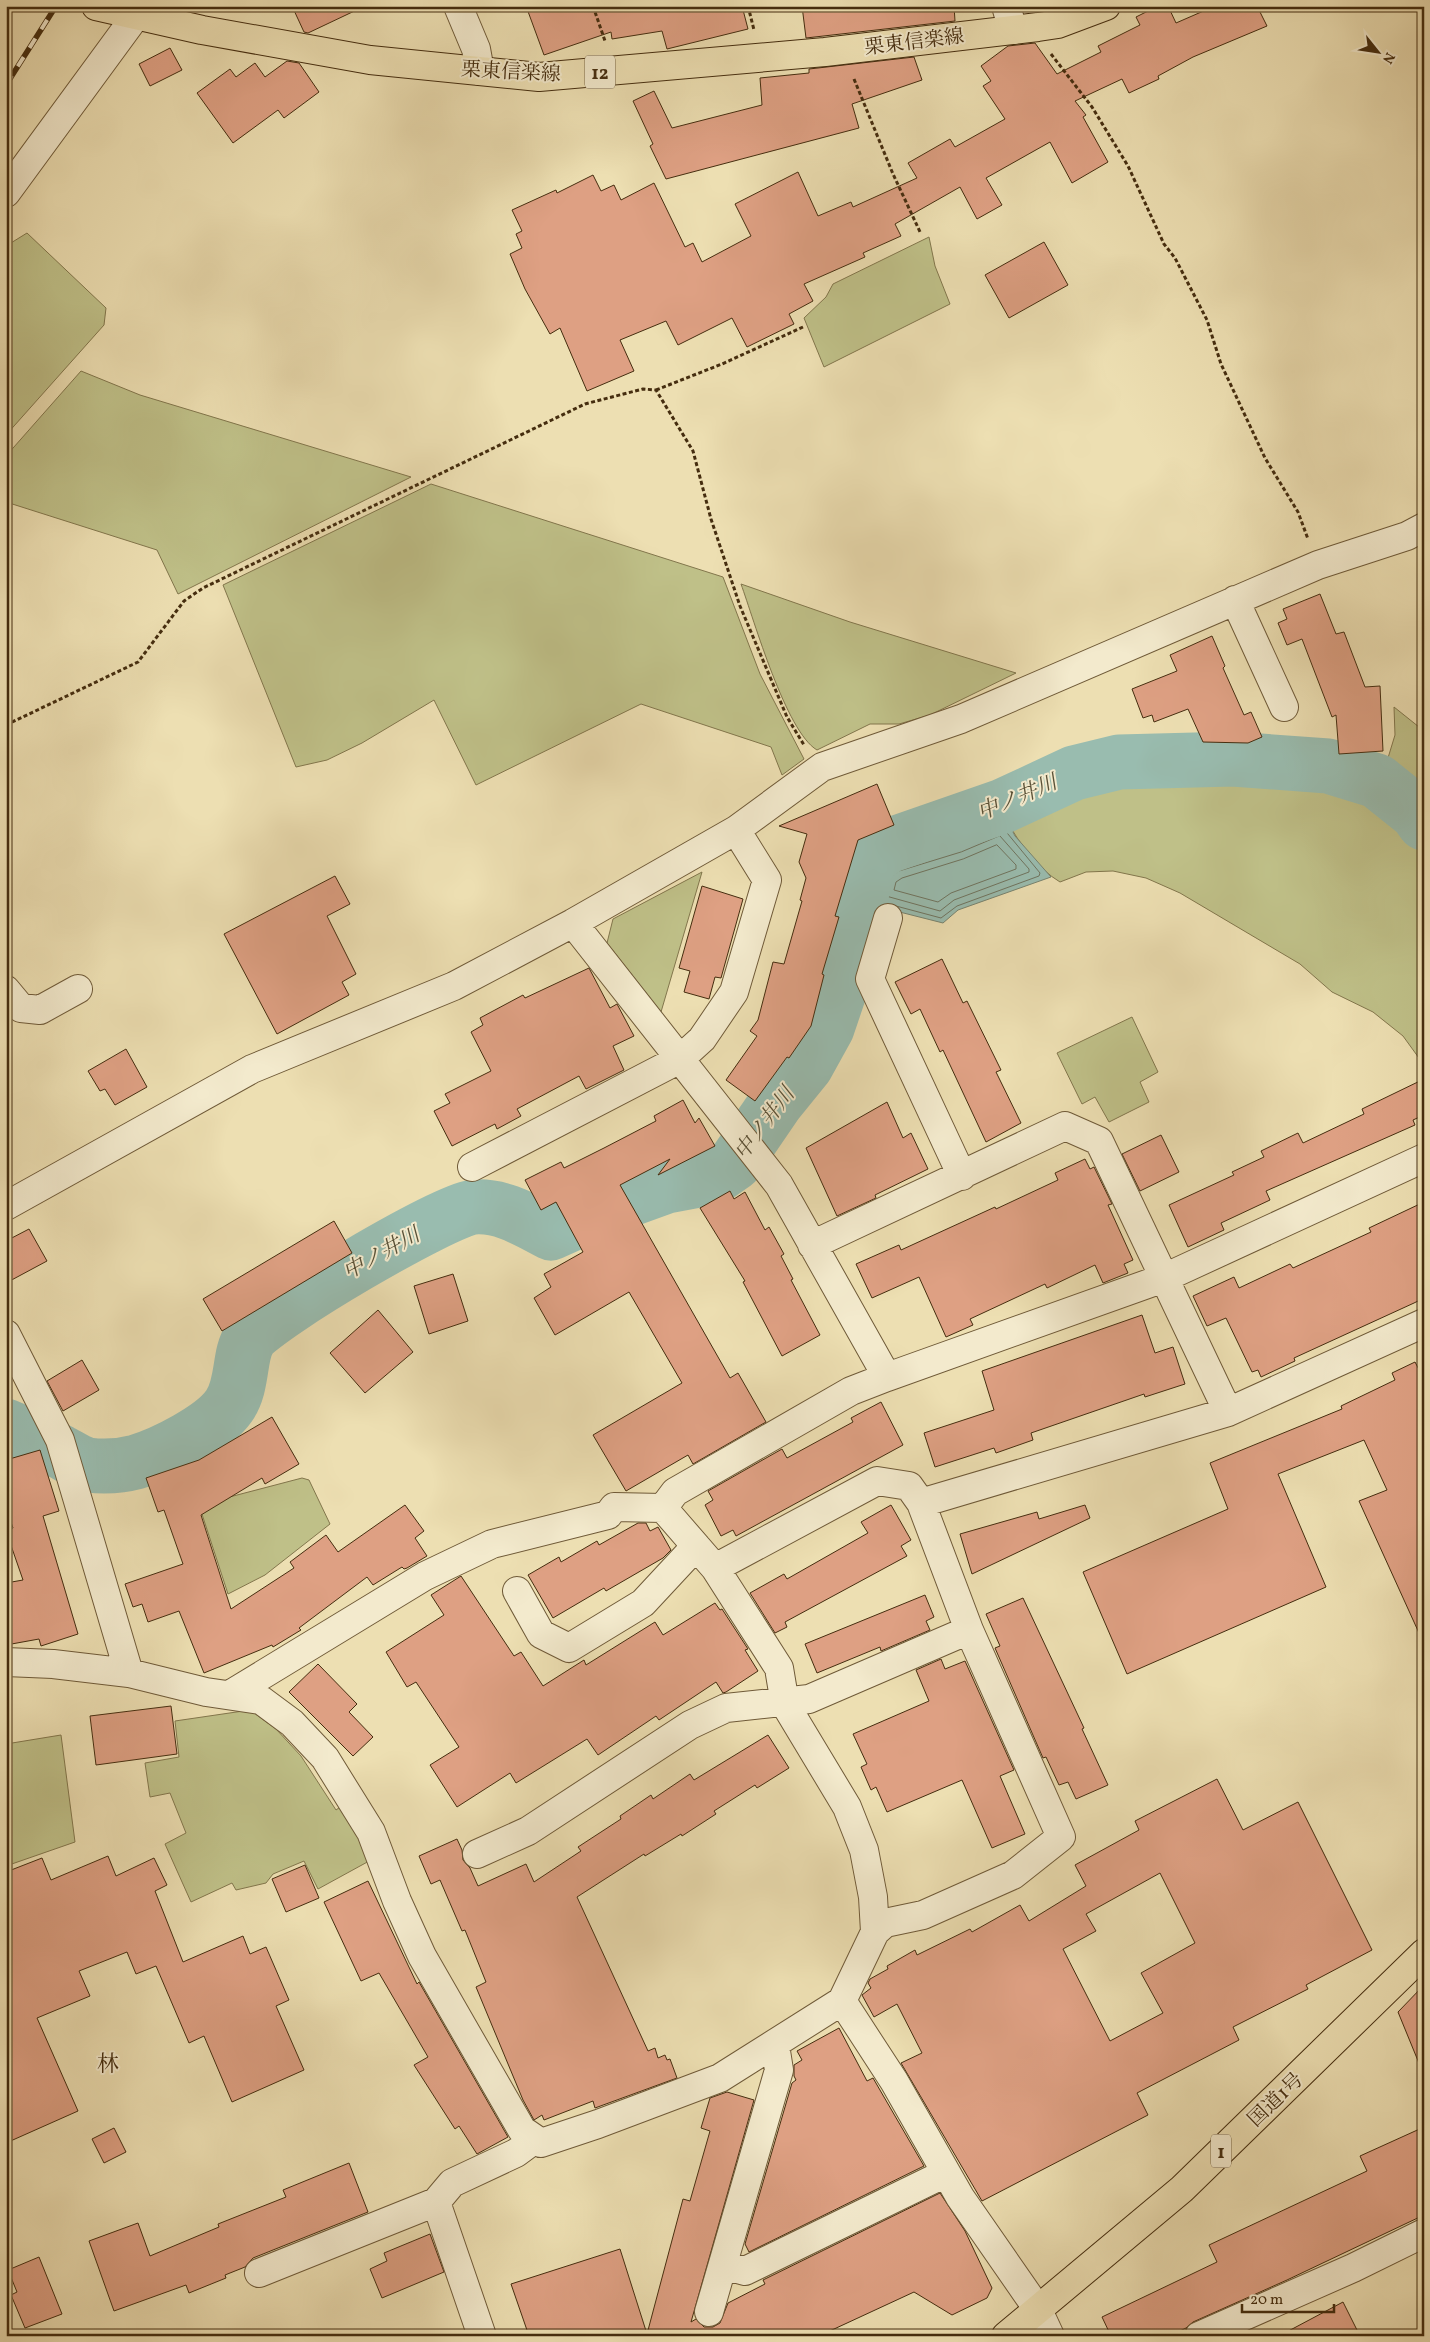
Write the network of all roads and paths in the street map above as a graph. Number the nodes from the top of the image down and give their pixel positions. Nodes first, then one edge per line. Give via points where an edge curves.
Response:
1 (96, 6) edge
2 (458, 6) edge
3 (593, 6) edge
4 (1106, 6) edge
5 (138, 12) edge
6 (1019, 21) edge
7 (848, 49) junction
8 (480, 71) junction
9 (611, 71) junction
10 (6, 194) edge
11 (921, 234) dead end
12 (804, 327) dead end
13 (656, 390) junction
14 (1424, 527) edge
15 (1318, 565) junction
16 (1235, 600) junction
17 (1284, 707) dead end
18 (6, 725) edge
19 (822, 767) junction
20 (736, 830) junction
21 (888, 918) dead end
22 (574, 923) junction
23 (78, 988) dead end
24 (6, 990) edge
25 (680, 1059) junction
26 (1424, 1158) edge
27 (472, 1166) dead end
28 (962, 1176) junction
29 (6, 1206) edge
30 (812, 1245) junction
31 (1164, 1278) junction
32 (1424, 1323) edge
33 (6, 1334) edge
34 (887, 1377) junction
35 (1228, 1412) junction
36 (921, 1503) junction
37 (663, 1508) junction
38 (696, 1546) junction
39 (715, 1568) junction
40 (517, 1591) dead end
41 (969, 1630) junction
42 (6, 1662) edge
43 (129, 1673) junction
44 (231, 1694) junction
45 (785, 1704) junction
46 (477, 1854) dead end
47 (874, 1932) junction
48 (1424, 1953) edge
49 (842, 2001) junction
50 (775, 2046) junction
51 (535, 2139) junction
52 (946, 2173) junction
53 (436, 2202) junction
54 (1424, 2233) edge
55 (723, 2265) junction
56 (260, 2273) dead end
57 (1037, 2308) junction
58 (709, 2312) dead end
59 (482, 2336) edge
60 (1006, 2336) edge
61 (1050, 2336) edge
62 (1199, 2336) edge

1 - 5 main road, 栗東信楽線 / 12
2 - 8 street via 476,49
3 - 9 path
4 - 6 main road, 栗東信楽線 / 12 via 1058,24
5 - 8 main road, 栗東信楽線 / 12 via 370,60
5 - 10 street
6 - 7 main road, 栗東信楽線 / 12
6 - 15 path via 1043,41 1092,107 1128,166 1164,244 1175,258 1207,320 1221,364 1265,458 1298,512
7 - 9 main road, 栗東信楽線 / 12
7 - 11 path via 855,84
8 - 9 main road, 栗東信楽線 / 12 via 539,77
12 - 13 path
13 - 18 path via 643,390 585,404 203,588 184,601 138,662
13 - 19 path via 693,451 711,519 760,657 793,728
14 - 15 street via 1407,536
15 - 16 street
16 - 17 street
16 - 19 street via 962,719
19 - 20 street
20 - 22 street
20 - 25 street via 767,880 734,992 702,1039
21 - 28 street via 870,979
22 - 25 street
22 - 29 street via 454,986 252,1068
23 - 24 street via 40,1010 21,1008
25 - 27 street
25 - 30 street via 779,1185
26 - 31 street
28 - 30 street
28 - 31 street via 1065,1126 1099,1141
30 - 34 street
31 - 34 street
31 - 35 street
32 - 35 street
33 - 43 street via 60,1440
34 - 37 street via 851,1391 674,1492
35 - 36 street
36 - 39 street via 909,1486 878,1481
36 - 41 street
37 - 38 street
37 - 44 street via 614,1507 608,1515 492,1544 425,1576
38 - 39 street
38 - 40 street via 643,1603 569,1648 541,1634
39 - 45 street via 779,1668
41 - 45 street via 809,1700
41 - 47 street via 1061,1837 1013,1875 923,1915 885,1923
42 - 43 street
43 - 44 street via 206,1692
44 - 51 street via 261,1700 292,1723 325,1758 372,1832 397,1901 422,1956 522,2130
45 - 46 street via 726,1708 690,1725 528,1831
45 - 47 street via 847,1807 864,1850 873,1897
47 - 49 street
48 - 57 main road, 国道1号 / 1 via 1182,2189
49 - 50 street
49 - 52 street via 894,2081
50 - 51 street via 720,2078 541,2143
50 - 55 street via 779,2070
51 - 53 street via 516,2153 452,2182
52 - 55 street via 745,2271
52 - 57 street
53 - 56 street
53 - 59 street
54 - 62 street
55 - 58 street
57 - 60 main road, 国道1号 / 1
57 - 61 street

